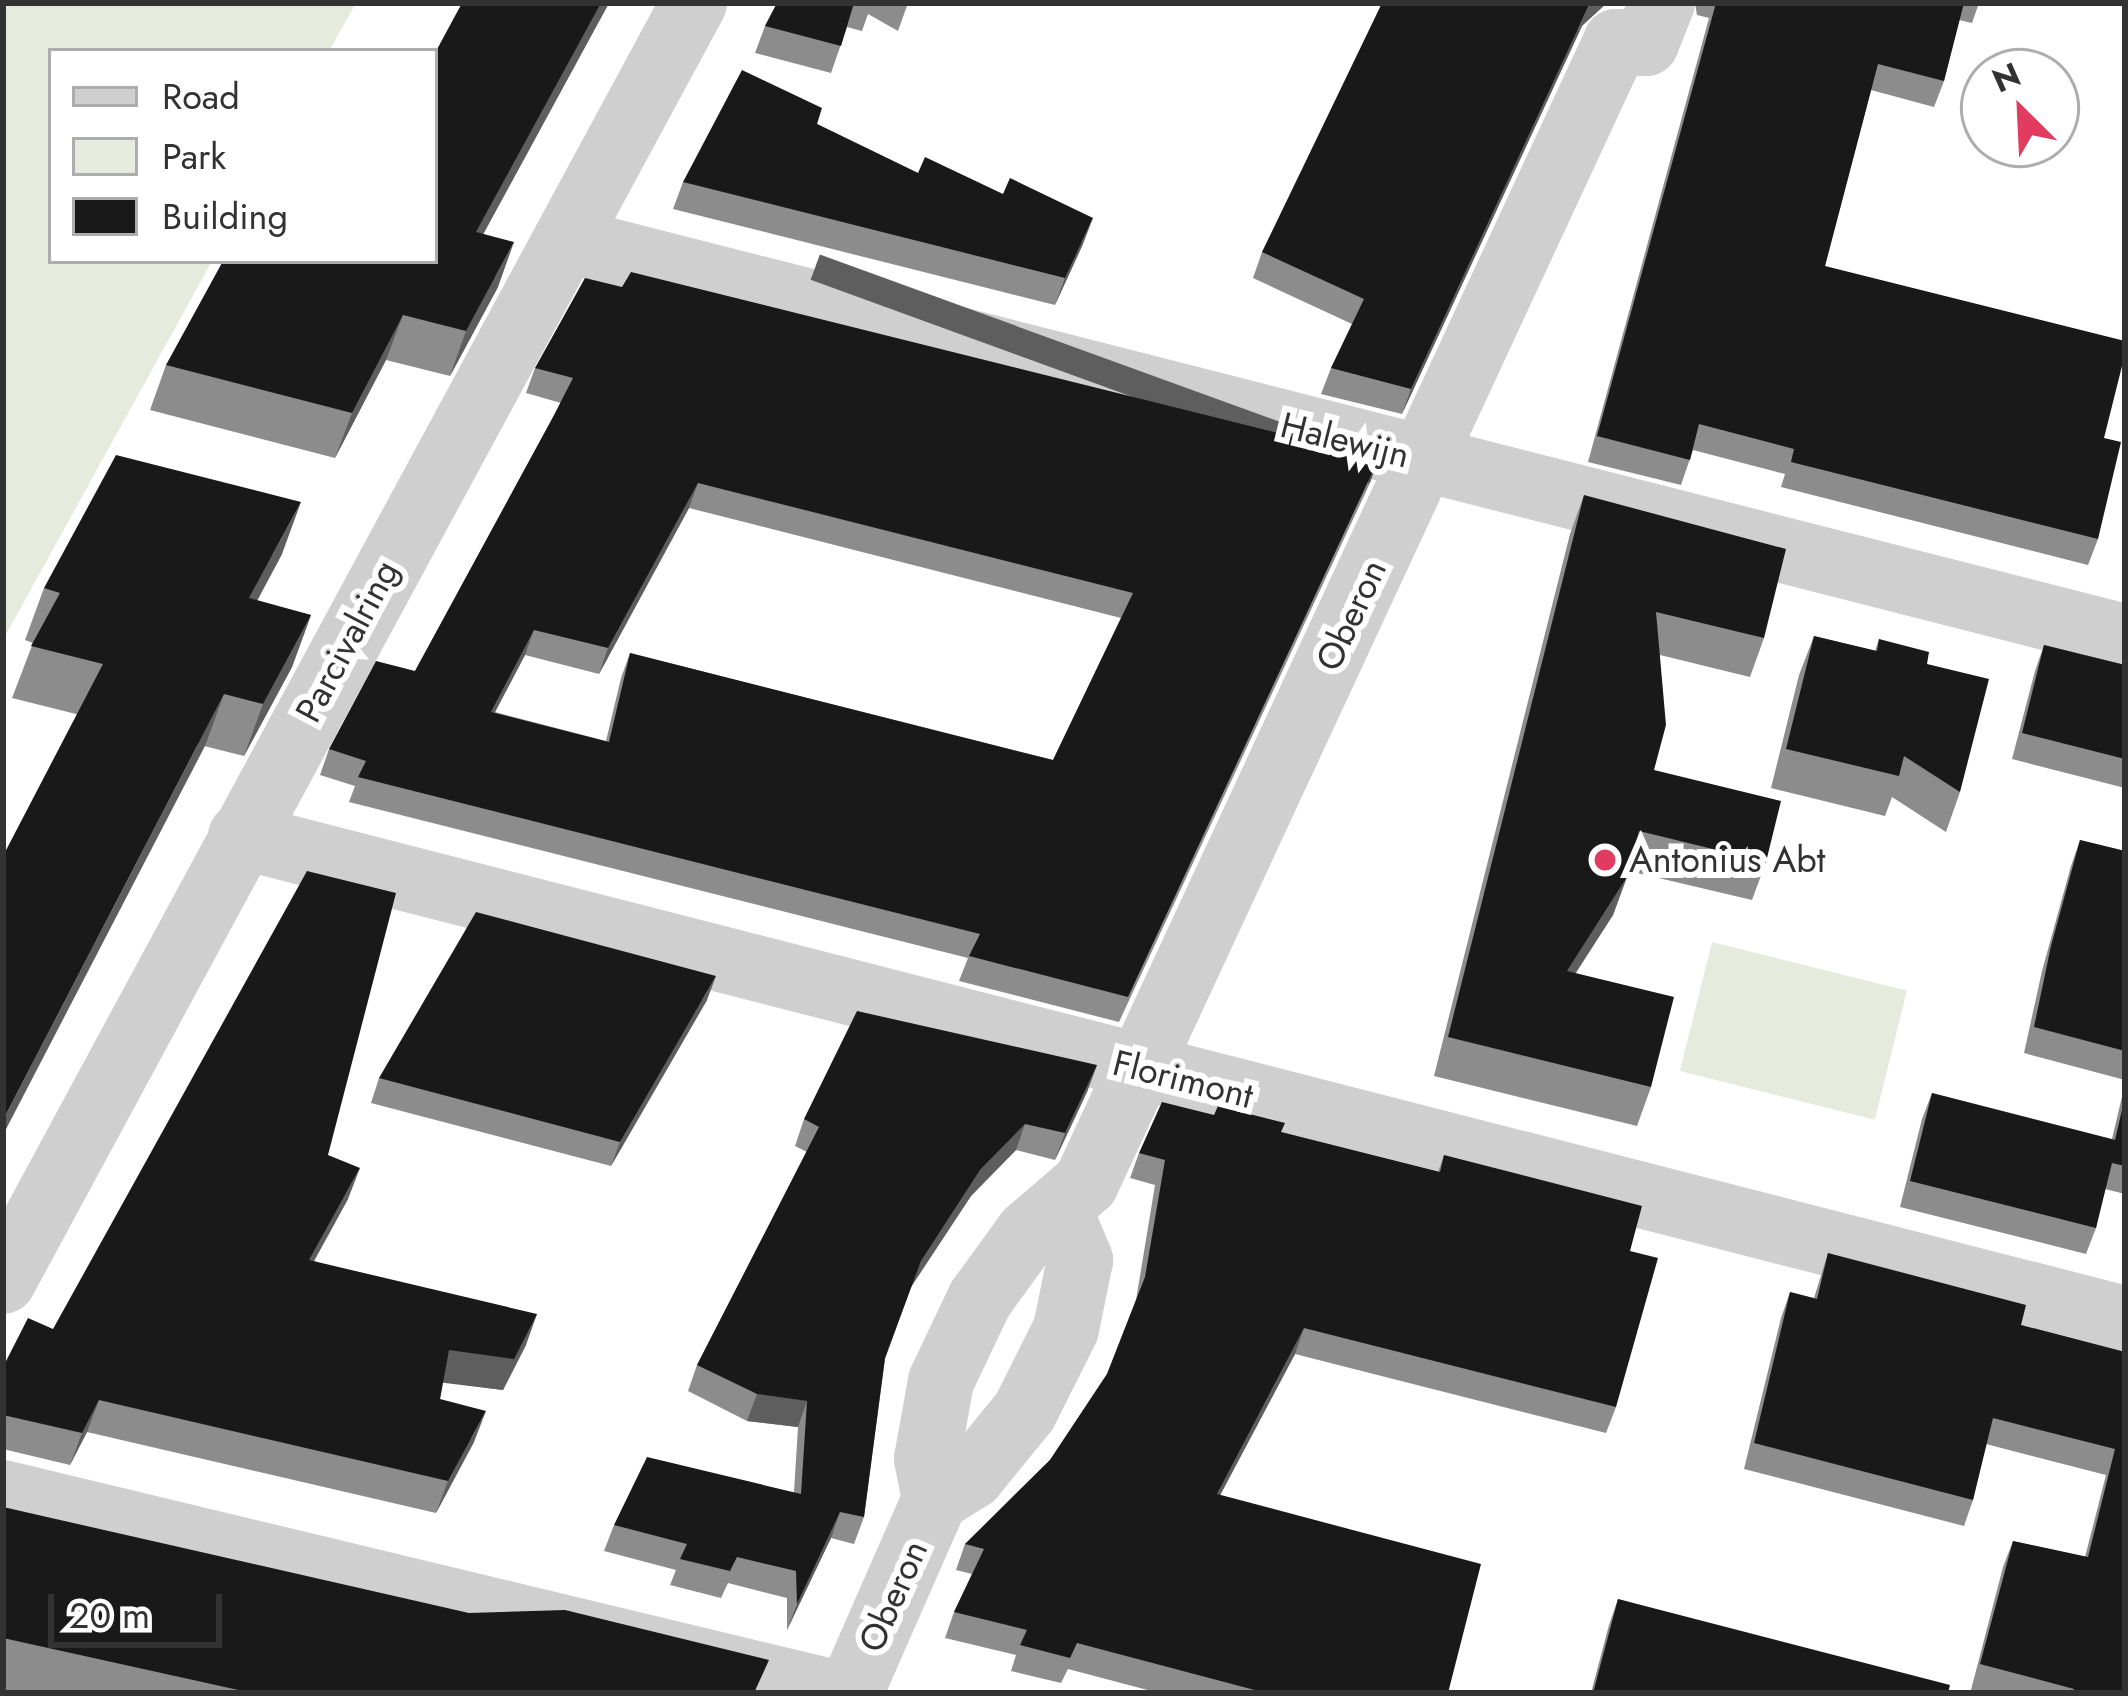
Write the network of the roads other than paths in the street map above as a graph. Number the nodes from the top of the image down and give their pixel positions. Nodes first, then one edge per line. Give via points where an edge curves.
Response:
1 (694, 3) edge
2 (1662, 3) edge
3 (566, 239) junction
4 (1409, 457) junction
5 (2125, 638) edge
6 (242, 836) junction
7 (1121, 1064) junction
8 (1028, 1233) junction
9 (3, 1281) edge
10 (2125, 1318) edge
11 (3, 1493) edge
12 (935, 1499) junction
13 (835, 1693) edge
14 (850, 1693) edge

1 - 3 street, Parcivalring
2 - 4 street, Oberon via 1646,43 1616,42
3 - 4 street, Halewijn
3 - 6 street, Parcivalring
4 - 5 street, Halewijn
4 - 7 street, Oberon
6 - 7 street, Florimont
6 - 9 street, Parcivalring
7 - 8 street, Oberon via 1086,1183
7 - 10 street, Florimont
8 - 12 street, Oberon via 980,1299 941,1381 927,1459
8 - 12 street, Oberon via 1067,1228 1080,1260 1066,1329 1025,1412 972,1476
11 - 13 street
12 - 14 street, Oberon

